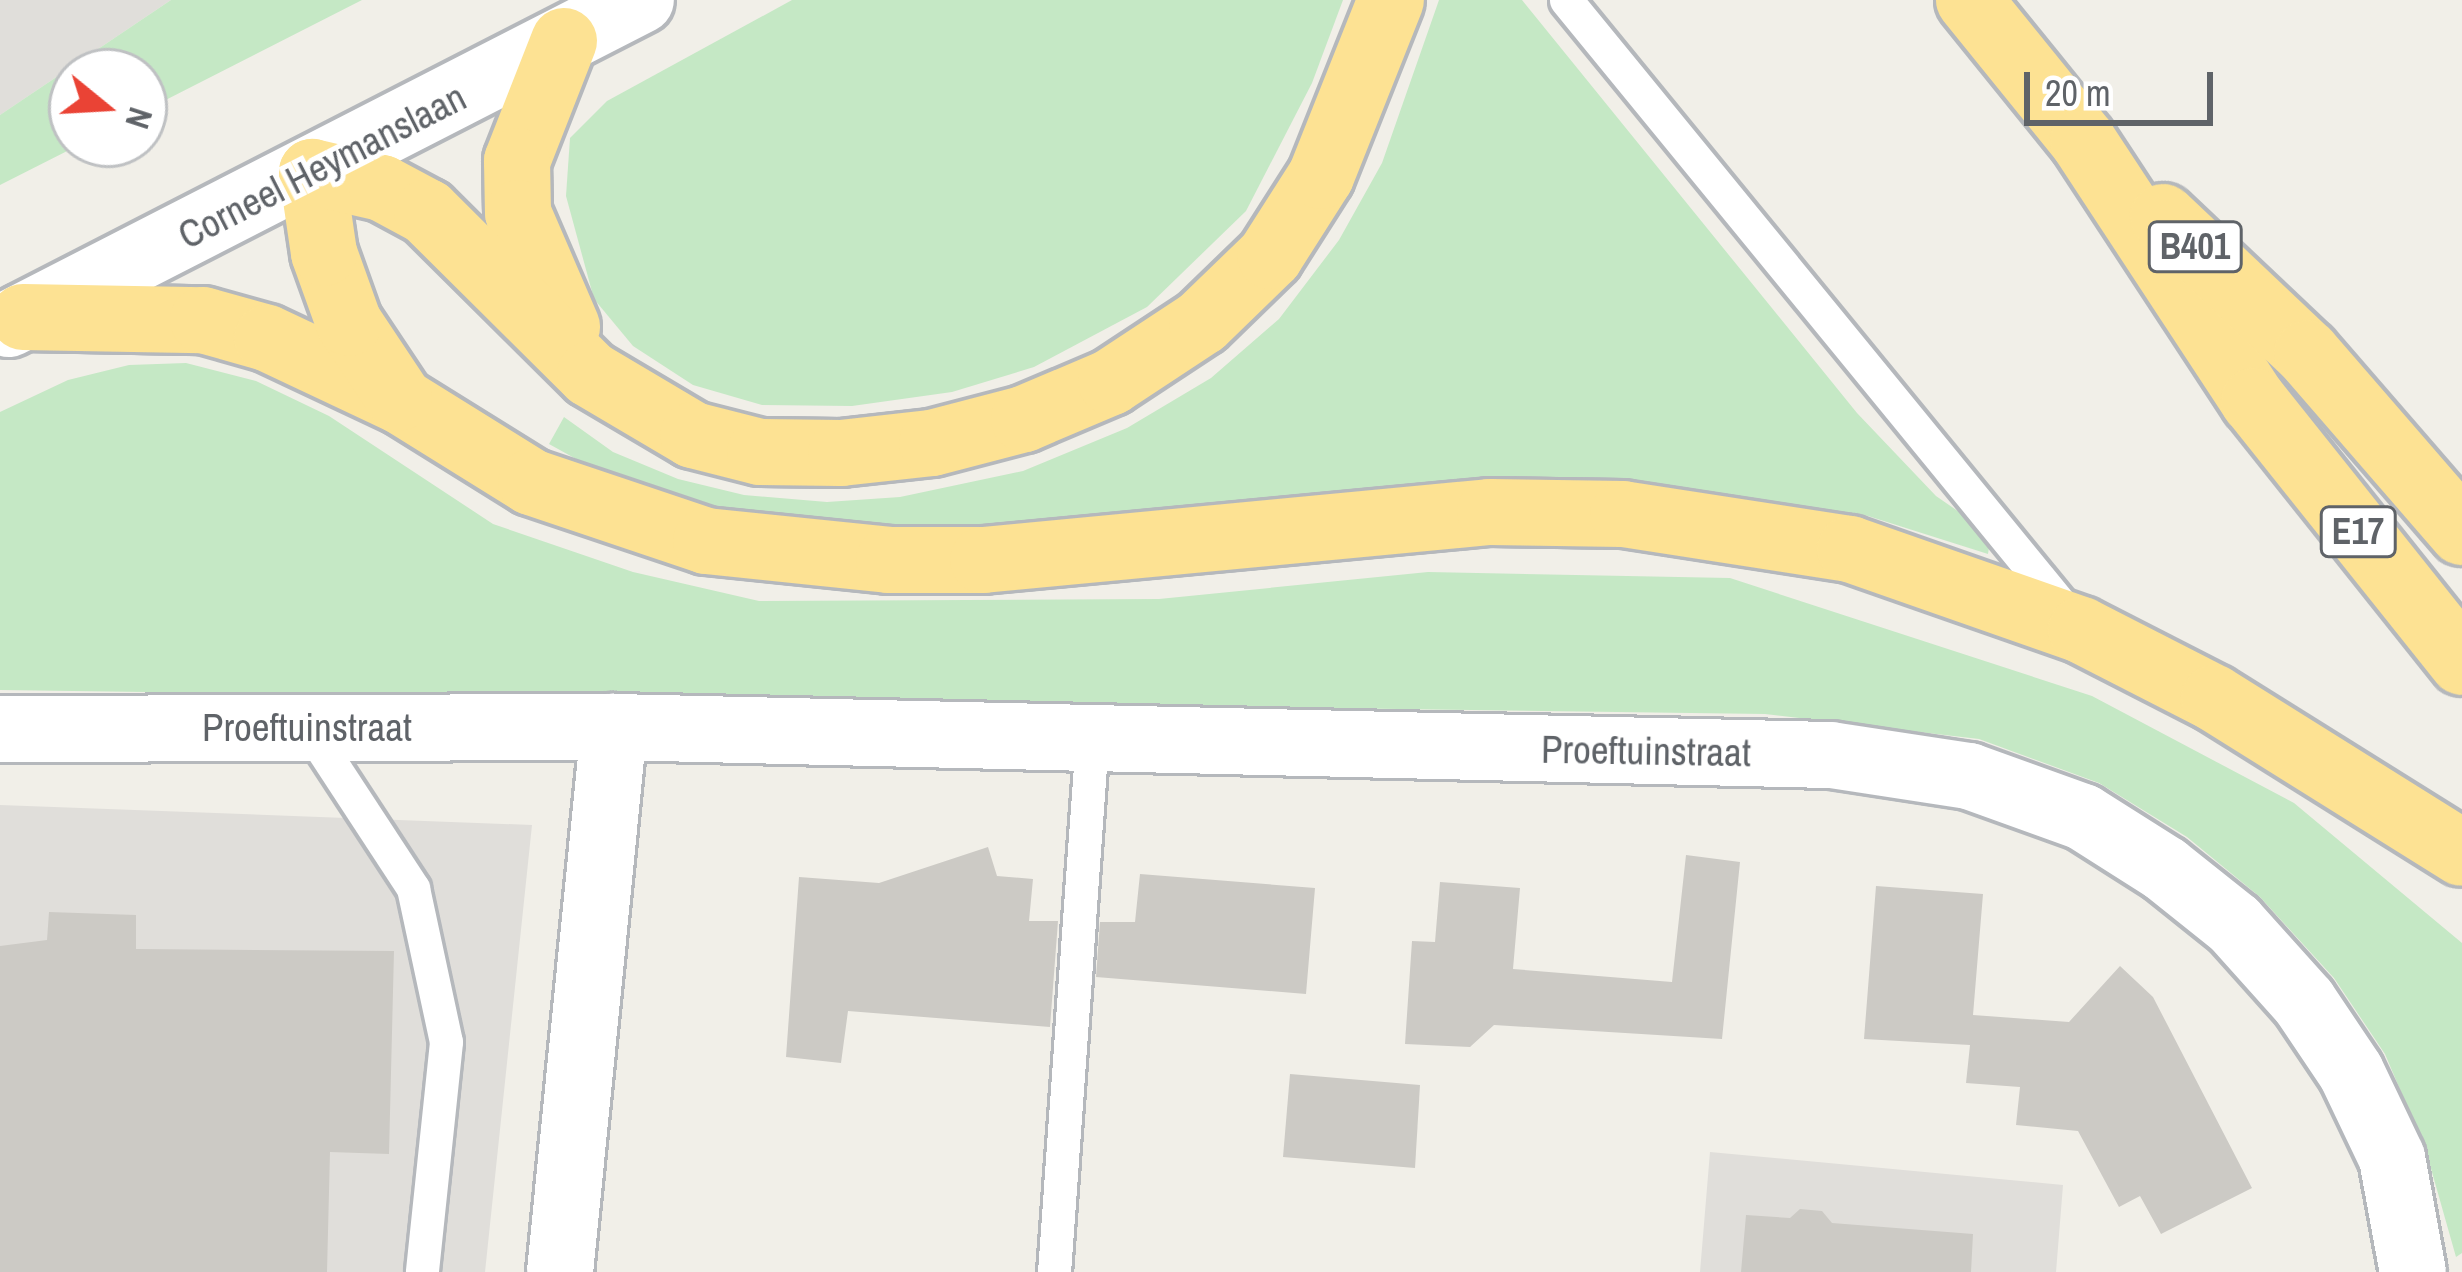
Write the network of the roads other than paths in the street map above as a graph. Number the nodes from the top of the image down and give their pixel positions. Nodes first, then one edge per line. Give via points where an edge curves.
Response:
1 (641, 0) edge
2 (1391, 0) edge
3 (1566, 0) edge
4 (1969, 0) edge
5 (564, 41) junction
6 (2083, 141) junction
7 (312, 172) junction
8 (11, 323) edge
9 (590, 374) junction
10 (400, 400) junction
11 (2462, 532) edge
12 (2081, 630) junction
13 (2462, 662) edge
14 (307, 727) junction
15 (614, 727) junction
16 (0, 729) edge
17 (1092, 738) junction
18 (2462, 853) edge
19 (422, 1272) edge
20 (560, 1272) edge
21 (1054, 1272) edge
22 (2413, 1272) edge

1 - 5 street, Corneel Heymanslaan
2 - 9 highway via 1321,176 1270,256 1202,322 1111,382 1024,419 932,443 760,452 693,435
3 - 12 lane
4 - 6 highway, E17
5 - 7 street, Corneel Heymanslaan
5 - 9 highway via 517,161 518,213
6 - 11 highway, B401 via 2307,353
6 - 13 highway, E17 via 2254,401
7 - 8 street, Corneel Heymanslaan
7 - 9 highway via 382,188 427,212
7 - 10 highway via 324,253 349,323
8 - 10 highway via 203,320 268,338
10 - 12 highway via 531,482 706,541 890,560 983,560 1490,512 1623,514 1850,549
12 - 18 highway via 2214,698
14 - 15 street, Proeftuinstraat
14 - 16 street, Proeftuinstraat
14 - 19 lane via 413,888 446,1042
15 - 17 street, Proeftuinstraat
15 - 20 street
17 - 21 lane
17 - 22 street, Proeftuinstraat via 1832,755 1969,776 2083,817 2234,924 2304,1002 2351,1072 2392,1158

